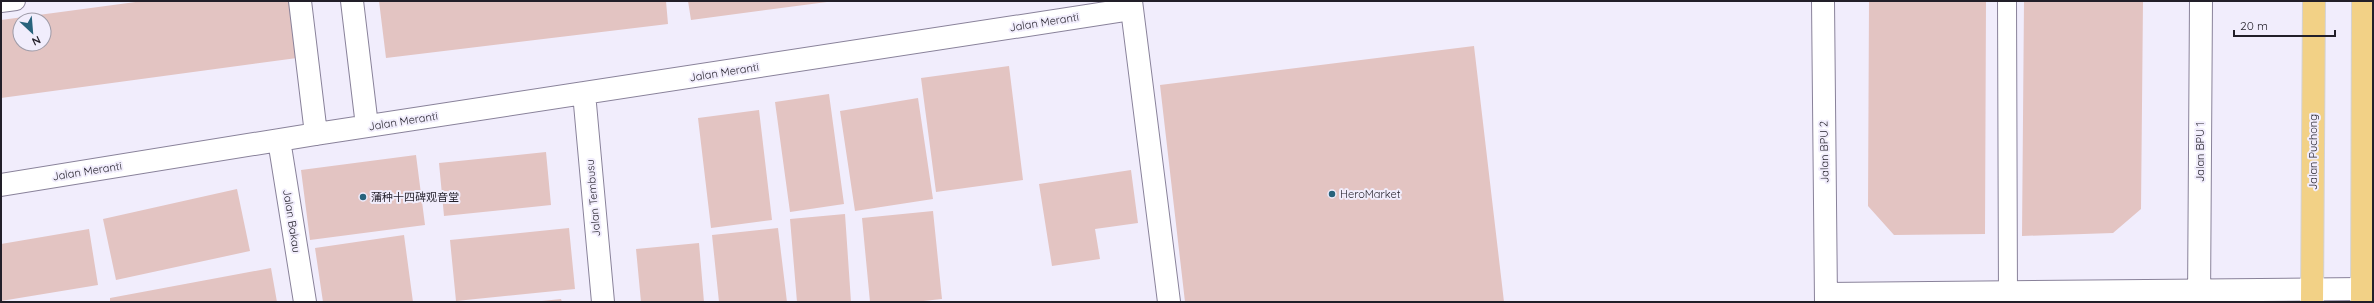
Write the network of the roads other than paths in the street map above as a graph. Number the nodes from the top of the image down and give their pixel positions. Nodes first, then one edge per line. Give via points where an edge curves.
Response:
1 (16, 1) edge
2 (300, 1) edge
3 (352, 1) edge
4 (1823, 1) edge
5 (2007, 1) edge
6 (2201, 1) edge
7 (2314, 1) edge
8 (2363, 1) edge
9 (1, 3) edge
10 (1131, 5) edge
11 (584, 93) junction
12 (368, 126) junction
13 (316, 134) junction
14 (280, 140) junction
15 (1, 185) edge
16 (2362, 295) edge
17 (2312, 296) edge
18 (2008, 297) edge
19 (2199, 297) edge
20 (1826, 298) edge
21 (305, 302) edge
22 (603, 302) edge
23 (1169, 302) edge

1 - 9 lane
2 - 13 street
3 - 12 street
4 - 20 street, Jalan BPU 2
5 - 18 lane
6 - 19 street, Jalan BPU 1
7 - 17 main road, Jalan Puchong
8 - 16 main road
10 - 11 street, Jalan Meranti
10 - 23 street, Jalan Meranti
11 - 12 street, Jalan Meranti
11 - 22 street, Jalan Tembusu
12 - 13 street, Jalan Meranti
13 - 14 street, Jalan Meranti
14 - 15 street, Jalan Meranti
14 - 21 street, Jalan Bakau
16 - 17 street
17 - 19 street
18 - 19 street
18 - 20 street

